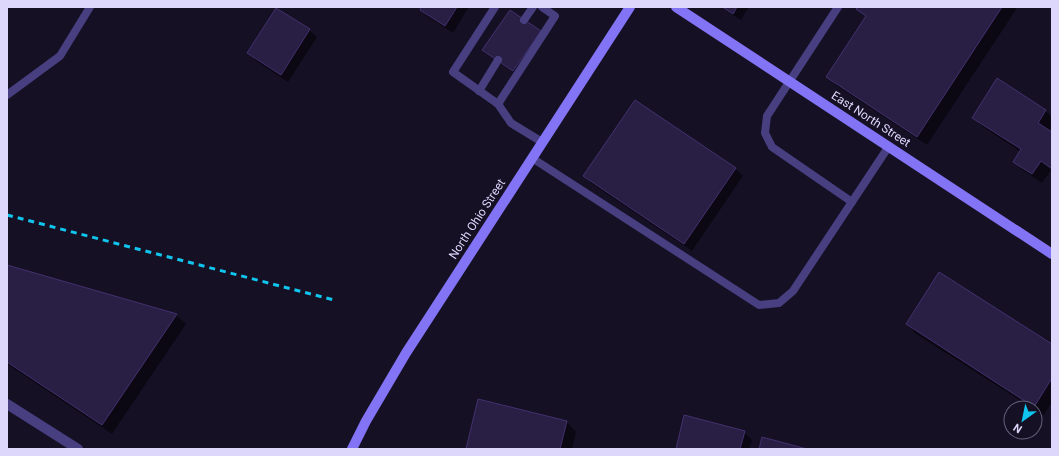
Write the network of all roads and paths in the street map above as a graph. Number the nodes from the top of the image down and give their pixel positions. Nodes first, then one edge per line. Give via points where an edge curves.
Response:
1 (90, 7) edge
2 (495, 7) edge
3 (533, 7) edge
4 (542, 7) edge
5 (630, 7) edge
6 (676, 7) edge
7 (838, 7) edge
8 (524, 20) dead end
9 (498, 60) dead end
10 (789, 81) junction
11 (479, 90) junction
12 (7, 95) edge
13 (498, 104) junction
14 (542, 142) junction
15 (889, 146) junction
16 (532, 158) junction
17 (852, 202) junction
18 (1052, 254) edge
19 (7, 404) edge
20 (78, 449) edge
21 (352, 449) edge

1 - 12 lane via 60,56
2 - 11 lane via 453,72
3 - 8 lane
4 - 13 lane via 555,16
5 - 14 main road, North Ohio Street
6 - 10 main road, East North Street
7 - 10 lane
9 - 11 lane
10 - 15 main road, East North Street
10 - 17 lane via 767,116 765,133 772,147
11 - 13 lane
13 - 14 lane via 511,123
14 - 16 main road, North Ohio Street
15 - 17 lane
15 - 18 main road, East North Street
16 - 17 lane via 759,305 779,303 793,291
16 - 21 main road, North Ohio Street via 406,353
19 - 20 street

